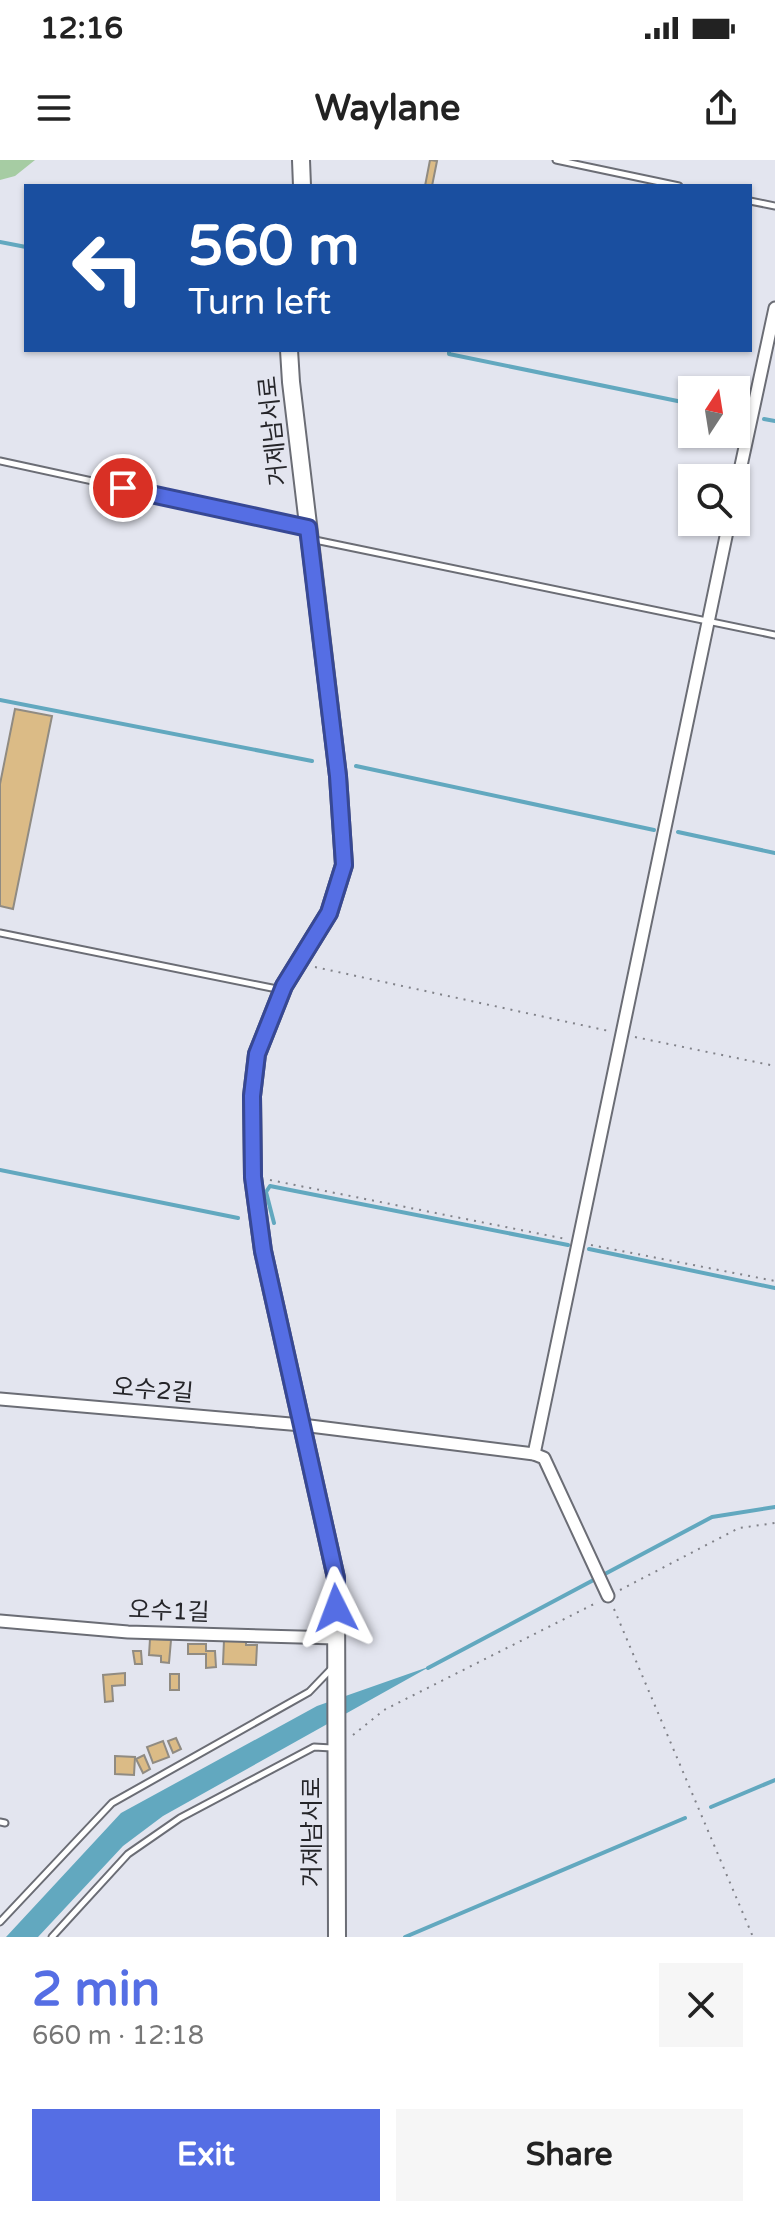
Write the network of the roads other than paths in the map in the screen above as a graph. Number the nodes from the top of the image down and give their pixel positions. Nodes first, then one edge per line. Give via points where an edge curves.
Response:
1 (301, 160) edge
2 (556, 160) edge
3 (302, 184) edge
4 (670, 184) edge
5 (752, 201) edge
6 (775, 206) edge
7 (775, 308) edge
8 (289, 352) edge
9 (0, 461) edge
10 (741, 464) edge
11 (309, 534) junction
12 (726, 536) edge
13 (708, 621) junction
14 (775, 635) edge
15 (0, 933) edge
16 (282, 990) junction
17 (0, 1399) edge
18 (302, 1425) junction
19 (534, 1454) junction
20 (608, 1596) road end
21 (0, 1621) edge
22 (336, 1638) junction
23 (336, 1670) junction
24 (337, 1748) junction
25 (0, 1922) edge
26 (52, 1937) edge
27 (337, 1937) edge

1 - 3 main road
2 - 4 lane
5 - 6 lane
7 - 10 street
8 - 11 main road, 거제남서로
9 - 11 lane
11 - 13 lane
11 - 16 main road, 거제남서로 via 344,865 329,913
12 - 13 street
13 - 14 lane
13 - 19 street
15 - 16 lane
16 - 18 main road, 거제남서로 via 257,1054 253,1177 261,1242
17 - 18 street, 오수2길
18 - 19 street, 오수2길
18 - 22 main road, 거제남서로 via 336,1578
19 - 20 street via 544,1458
21 - 22 street, 오수1길 via 128,1632
22 - 23 main road, 거제남서로
23 - 24 main road, 거제남서로
23 - 25 lane via 309,1692 112,1803
24 - 26 lane via 314,1747 180,1818 128,1854
24 - 27 main road, 거제남서로

